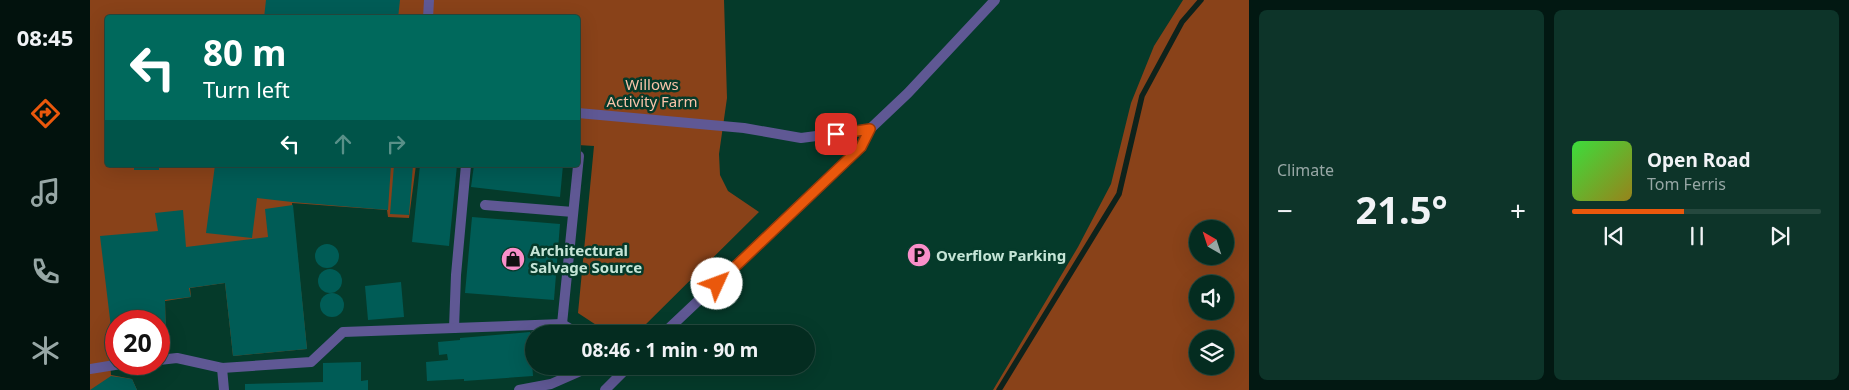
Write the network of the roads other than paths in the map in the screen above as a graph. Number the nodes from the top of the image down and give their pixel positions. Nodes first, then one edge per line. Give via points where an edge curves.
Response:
1 (429, 0) edge
2 (994, 0) edge
3 (428, 15) edge
4 (580, 113) edge
5 (870, 129) junction
6 (466, 167) edge
7 (577, 167) edge
8 (485, 205) dead end
9 (573, 212) junction
10 (562, 324) joint
11 (673, 325) edge
12 (454, 328) junction
13 (170, 359) edge
14 (105, 367) edge
15 (222, 368) junction
16 (90, 369) edge
17 (573, 375) edge
18 (620, 375) edge
19 (546, 388) edge
20 (224, 390) edge
21 (518, 390) edge
22 (605, 390) edge

1 - 3 lane
2 - 5 lane
4 - 5 lane via 744,128 801,138
5 - 11 lane via 861,147
6 - 12 lane
7 - 9 lane
8 - 9 lane
9 - 10 lane
10 - 12 lane
12 - 15 lane via 343,332 311,362
13 - 15 lane
14 - 16 lane
15 - 20 lane
17 - 19 lane
18 - 22 lane
19 - 21 lane

